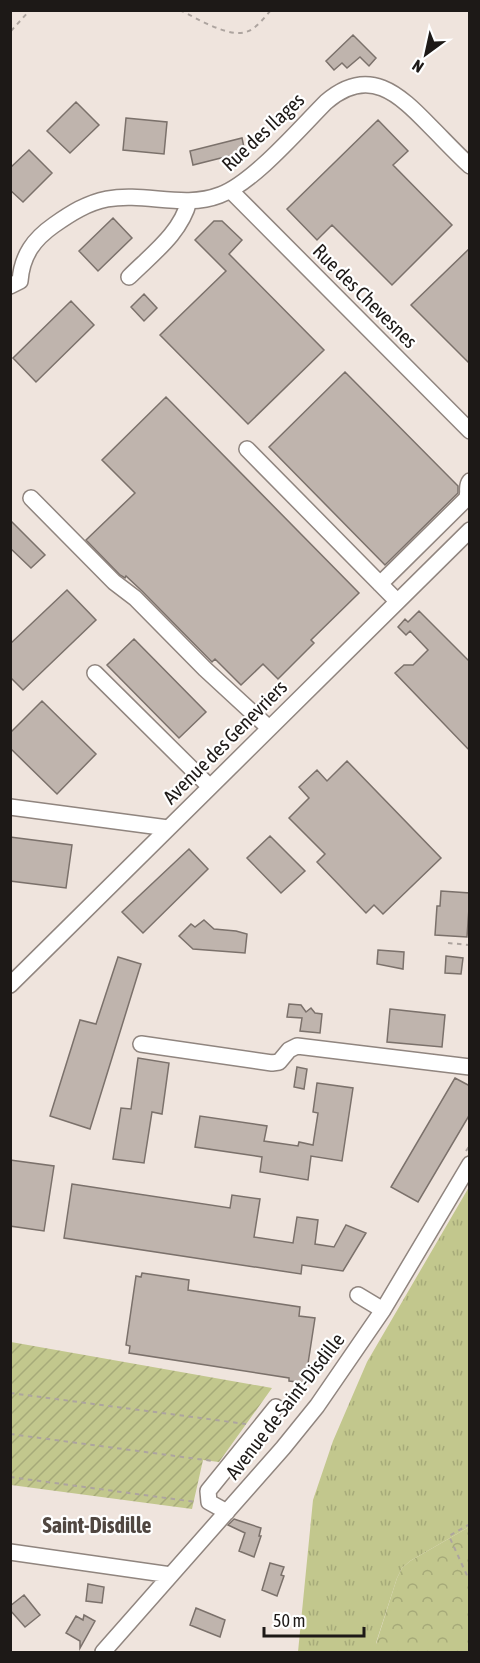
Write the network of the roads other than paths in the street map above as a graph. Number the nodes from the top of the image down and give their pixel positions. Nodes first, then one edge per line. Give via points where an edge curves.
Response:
1 (470, 166) edge
2 (231, 191) junction
3 (189, 201) junction
4 (129, 277) dead end
5 (15, 284) edge
6 (470, 431) edge
7 (247, 449) dead end
8 (470, 481) edge
9 (31, 498) dead end
10 (470, 530) edge
11 (380, 584) junction
12 (397, 601) junction
13 (95, 673) dead end
14 (268, 728) junction
15 (210, 787) junction
16 (10, 807) edge
17 (168, 828) junction
18 (10, 985) edge
19 (141, 1044) dead end
20 (470, 1066) edge
21 (470, 1164) edge
22 (358, 1294) dead end
23 (383, 1310) junction
24 (276, 1407) dead end
25 (226, 1512) junction
26 (10, 1552) edge
27 (171, 1575) junction
28 (102, 1653) edge

1 - 2 street, Rue des Ilages via 400,97 376,87 358,87 333,96 252,176
2 - 3 street, Rue des Ilages
2 - 6 street, Rue des Chevesnes
3 - 4 street via 178,228
3 - 5 street, Rue des Ilages via 118,198 78,209 33,243
7 - 11 street
8 - 11 street via 466,499
9 - 14 street
10 - 12 street, Avenue des Genevriers
11 - 12 street
12 - 14 street, Avenue des Genevriers
13 - 15 street
14 - 15 street, Avenue des Genevriers
15 - 17 street, Avenue des Genevriers
16 - 17 street
17 - 18 street, Avenue des Genevriers
19 - 20 street via 272,1063 279,1062 297,1046
21 - 23 street, Avenue de Saint-Disdille
22 - 23 street
23 - 25 street, Avenue de Saint-Disdille via 317,1406
24 - 25 street via 208,1491 207,1499
25 - 27 street, Avenue de Saint-Disdille
26 - 27 street
27 - 28 street, Avenue de Saint-Disdille

